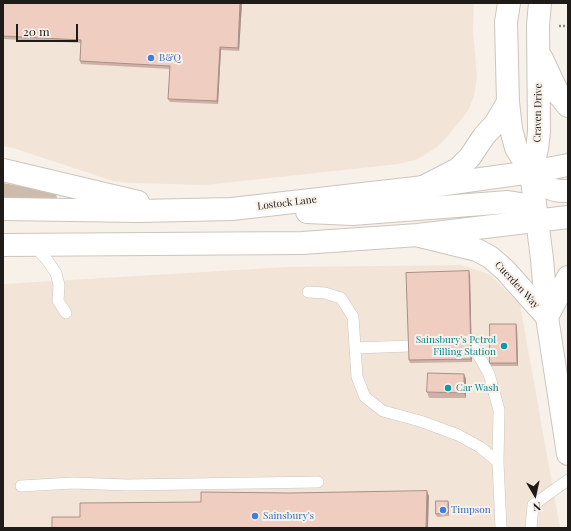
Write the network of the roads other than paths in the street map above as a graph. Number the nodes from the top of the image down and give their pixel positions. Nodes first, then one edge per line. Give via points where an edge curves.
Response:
1 (509, 3) edge
2 (540, 3) edge
3 (538, 51) junction
4 (508, 102) junction
5 (568, 106) edge
6 (568, 165) edge
7 (3, 170) edge
8 (531, 172) junction
9 (424, 187) junction
10 (568, 191) edge
11 (3, 209) edge
12 (171, 210) junction
13 (232, 210) junction
14 (568, 217) edge
15 (537, 220) junction
16 (418, 235) junction
17 (3, 245) edge
18 (33, 245) junction
19 (568, 277) edge
20 (308, 292) dead end
21 (66, 313) dead end
22 (547, 317) junction
23 (409, 346) edge
24 (474, 347) dead end
25 (356, 348) junction
26 (568, 454) edge
27 (498, 462) junction
28 (568, 480) edge
29 (318, 482) dead end
30 (21, 486) dead end
31 (502, 528) edge
32 (531, 528) edge

1 - 4 main road via 506,22
2 - 3 main road, Craven Drive
3 - 5 main road, Craven Drive via 559,95
3 - 8 main road, Craven Drive via 539,132
4 - 8 main road via 516,148
4 - 9 main road via 470,157 458,168
6 - 8 main road, Lostock Lane
7 - 12 main road
8 - 9 main road, Lostock Lane
8 - 10 main road via 545,187 558,192
8 - 15 main road, Cuerden Way
9 - 13 main road, Lostock Lane
11 - 12 main road, Lostock Lane
12 - 13 main road, Lostock Lane
13 - 15 main road via 352,214 508,202 526,205
14 - 15 main road
15 - 16 main road
15 - 22 main road, Cuerden Way
16 - 18 main road via 302,243
16 - 22 main road, Cuerden Way via 477,250 490,257 509,274
17 - 18 main road
18 - 21 lane via 56,272 59,285 58,302
19 - 22 main road, Cuerden Way
20 - 25 lane via 325,293 341,298 353,317
22 - 26 main road, Cuerden Way
23 - 25 lane
24 - 27 lane via 490,374 499,410
25 - 27 lane via 357,377 365,397 383,411 458,435 480,447
27 - 31 lane
28 - 32 lane via 534,505
29 - 30 lane via 127,485 73,483

